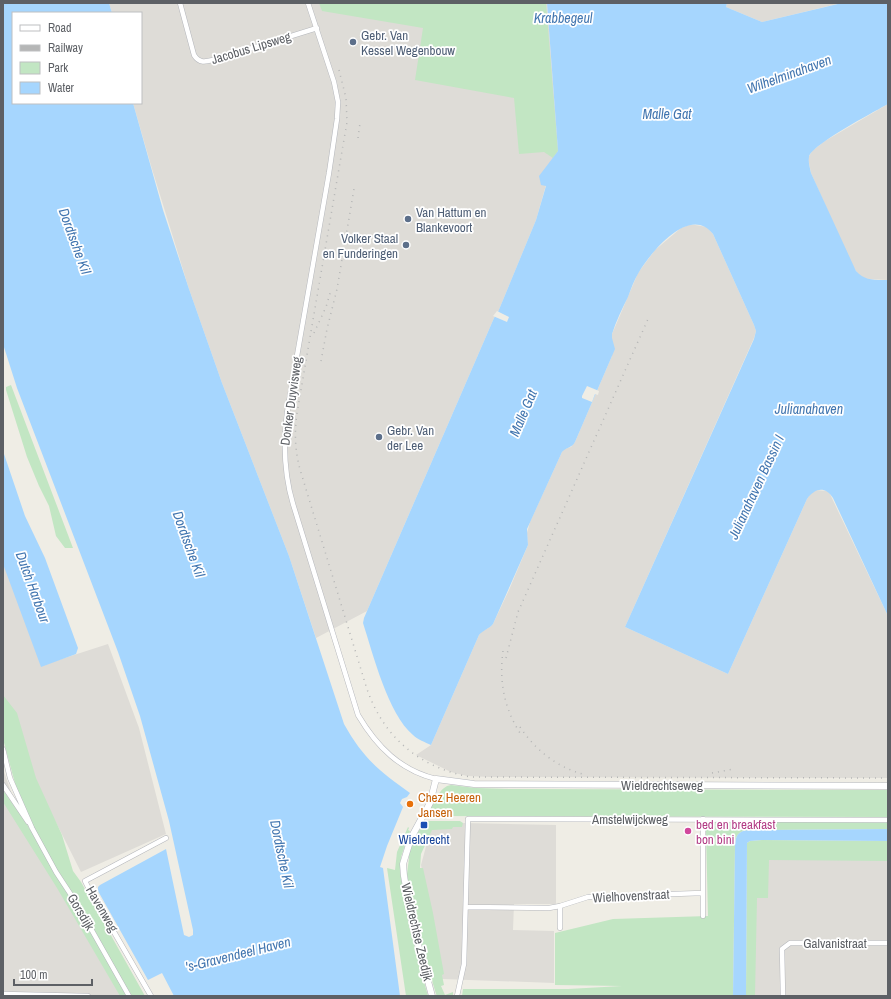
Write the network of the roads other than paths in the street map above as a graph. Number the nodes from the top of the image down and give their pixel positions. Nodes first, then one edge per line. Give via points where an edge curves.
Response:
1 (180, 3) edge
2 (308, 3) edge
3 (317, 28) junction
4 (3, 749) edge
5 (436, 779) junction
6 (3, 785) edge
7 (888, 786) edge
8 (703, 819) junction
9 (888, 820) edge
10 (32, 828) junction
11 (166, 838) dead end
12 (702, 893) junction
13 (560, 906) junction
14 (466, 907) junction
15 (703, 916) dead end
16 (560, 928) dead end
17 (888, 943) edge
18 (3, 994) edge
19 (88, 996) edge
20 (129, 996) edge
21 (151, 996) edge
22 (432, 996) edge
23 (457, 996) edge
24 (783, 996) edge

1 - 3 street, Jacobus Lipsweg via 194,55 201,62
2 - 3 street, Donker Duyvisweg
3 - 5 street, Donker Duyvisweg via 334,82 338,119 287,413 284,452 286,472 293,504 358,715 366,729 398,762 416,773
4 - 10 street, Gorsdijk via 10,778
5 - 7 street, Wieldrechtseweg via 474,784
5 - 22 street, Wieldrechtse Zeedijk via 430,803 411,838 404,864 413,926
6 - 10 street, Gorsdijk
8 - 9 street, Amstelwijckweg
8 - 12 street
8 - 14 street, Amstelwijckweg via 468,819
10 - 20 street, Gorsdijk
11 - 21 street, Havenweg via 85,881
12 - 13 street, Wielhovenstraat via 588,897
12 - 15 street
13 - 14 street, Wielhovenstraat
13 - 16 street
14 - 23 street via 464,964
17 - 24 street, Galvanistraat via 790,943 782,949
18 - 19 street

